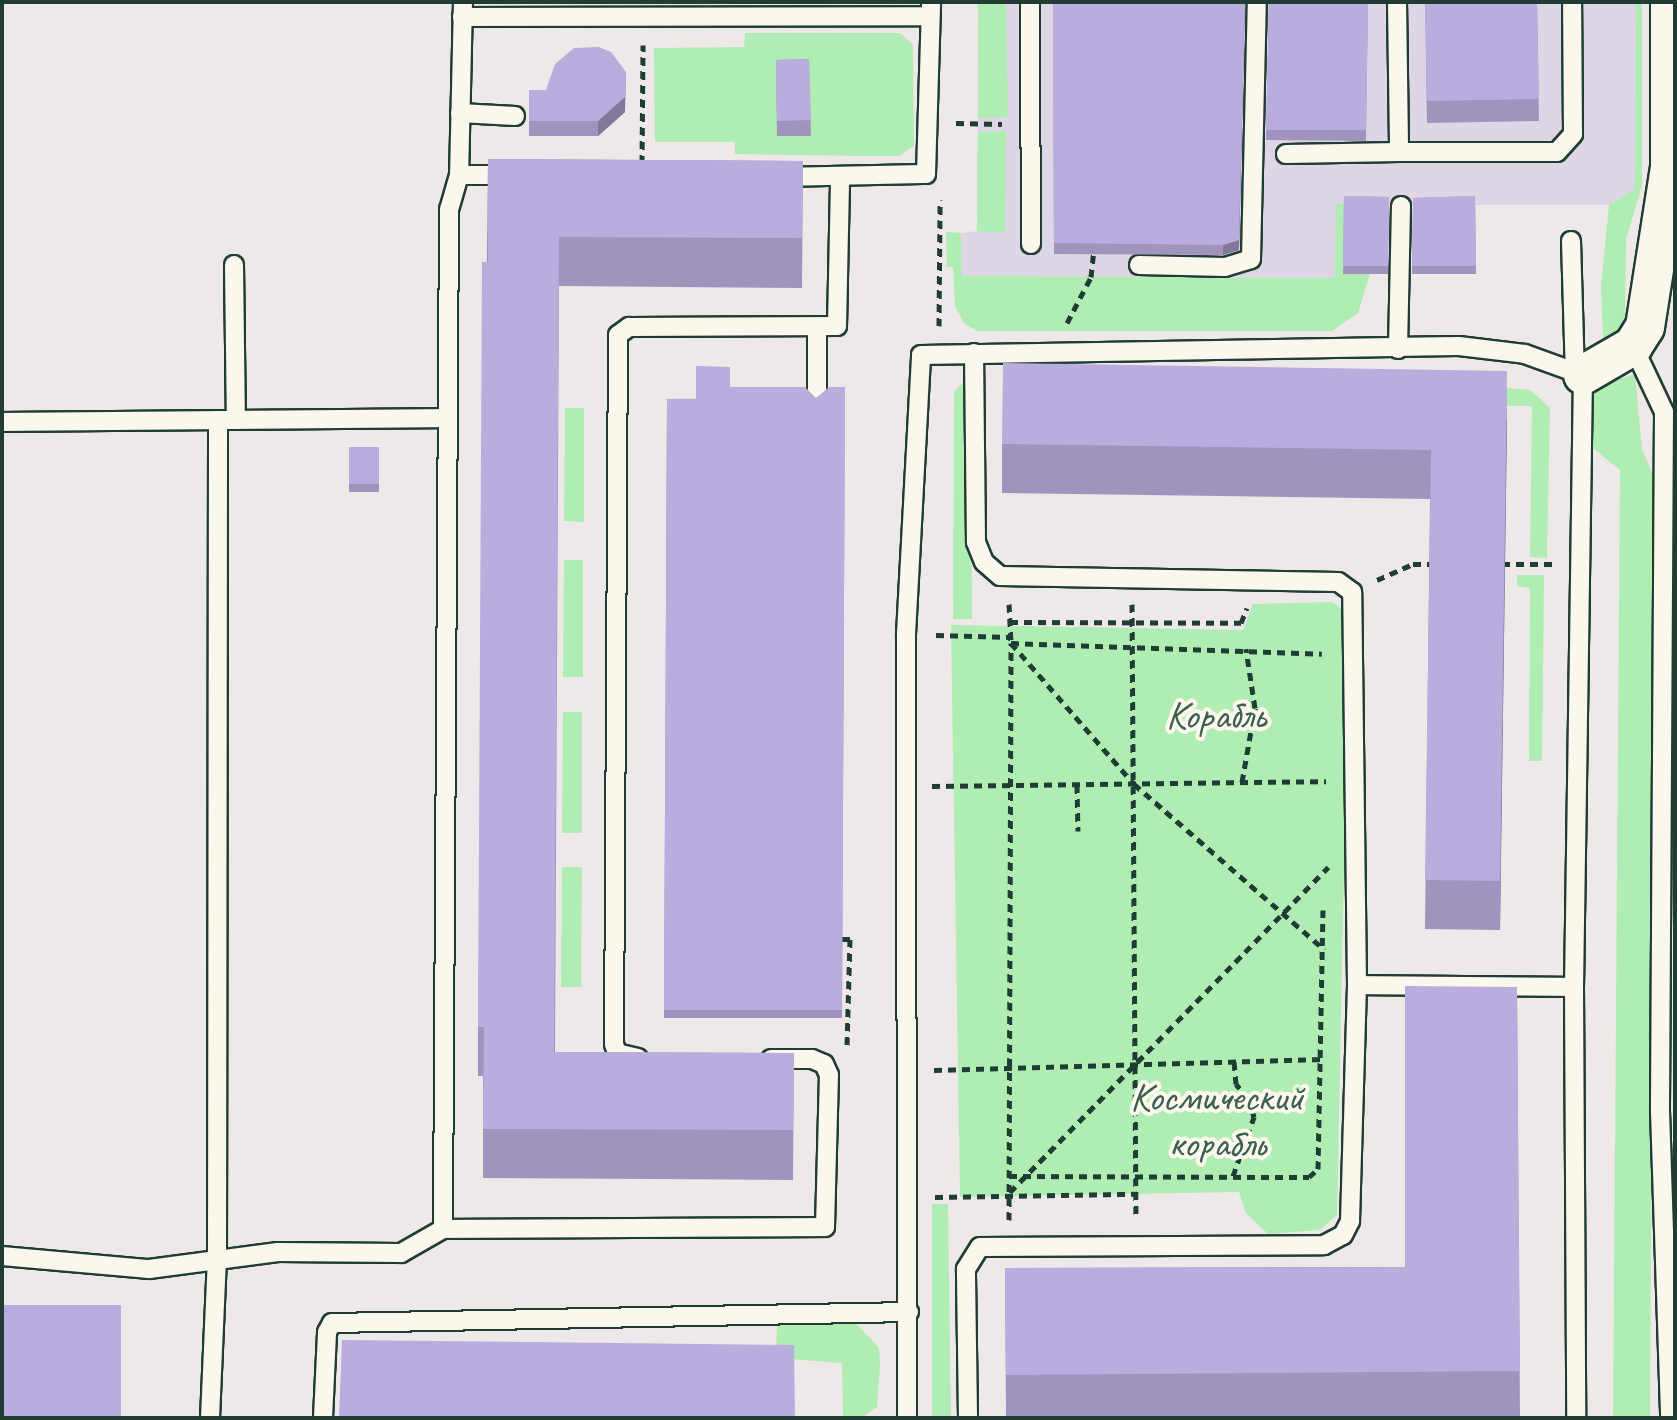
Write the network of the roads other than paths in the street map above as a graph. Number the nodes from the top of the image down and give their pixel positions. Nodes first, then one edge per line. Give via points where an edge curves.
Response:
1 (1030, 2) edge
2 (1257, 2) edge
3 (1397, 2) edge
4 (1572, 2) edge
5 (1670, 2) edge
6 (930, 9) edge
7 (462, 10) edge
8 (460, 113) junction
9 (515, 116) dead end
10 (1399, 152) junction
11 (1286, 154) dead end
12 (459, 175) junction
13 (535, 175) edge
14 (764, 177) edge
15 (840, 177) junction
16 (1401, 206) dead end
17 (1571, 241) dead end
18 (1031, 244) dead end
19 (234, 265) dead end
20 (1139, 265) dead end
21 (817, 327) junction
22 (1633, 346) junction
23 (1398, 349) junction
24 (974, 353) junction
25 (1579, 373) junction
26 (817, 394) edge
27 (448, 418) junction
28 (227, 420) junction
29 (2, 422) edge
30 (1357, 985) junction
31 (1574, 987) junction
32 (658, 1058) edge
33 (750, 1059) edge
34 (443, 1229) junction
35 (2, 1256) edge
36 (217, 1260) junction
37 (909, 1312) junction
38 (210, 1418) edge
39 (323, 1418) edge
40 (907, 1418) edge
41 (968, 1418) edge
42 (1576, 1418) edge
43 (1670, 1418) edge

1 - 18 lane
2 - 20 lane via 1251,259 1225,267
3 - 10 lane
4 - 10 lane via 1573,134 1567,145 1557,152
5 - 22 street via 1670,167 1645,327
6 - 7 lane via 643,17
6 - 15 lane via 926,174
7 - 8 lane
8 - 9 lane
8 - 12 lane
10 - 11 lane
12 - 13 lane
12 - 27 lane via 449,209
14 - 15 lane
15 - 21 lane via 839,321 831,328
16 - 23 lane
17 - 25 lane
19 - 28 lane
21 - 26 lane
21 - 32 lane via 629,327 618,335 614,1044 627,1058
22 - 25 street
22 - 43 lane via 1664,412 1660,1111
23 - 24 lane
23 - 25 lane via 1459,346 1525,354
24 - 30 lane via 977,550 991,570 1008,579 1338,582 1352,592
24 - 37 lane via 939,351 919,358 906,634
25 - 31 lane
27 - 28 lane
27 - 34 lane
28 - 29 lane
28 - 36 lane
30 - 31 lane
30 - 41 lane via 1350,1221 1343,1235 1324,1245 980,1247 966,1269
31 - 42 lane
33 - 34 lane via 812,1059 824,1064 829,1075 825,1227
34 - 36 lane via 401,1253 278,1252
35 - 36 lane via 149,1269
36 - 38 lane
37 - 39 lane via 332,1323 327,1332
37 - 40 lane

